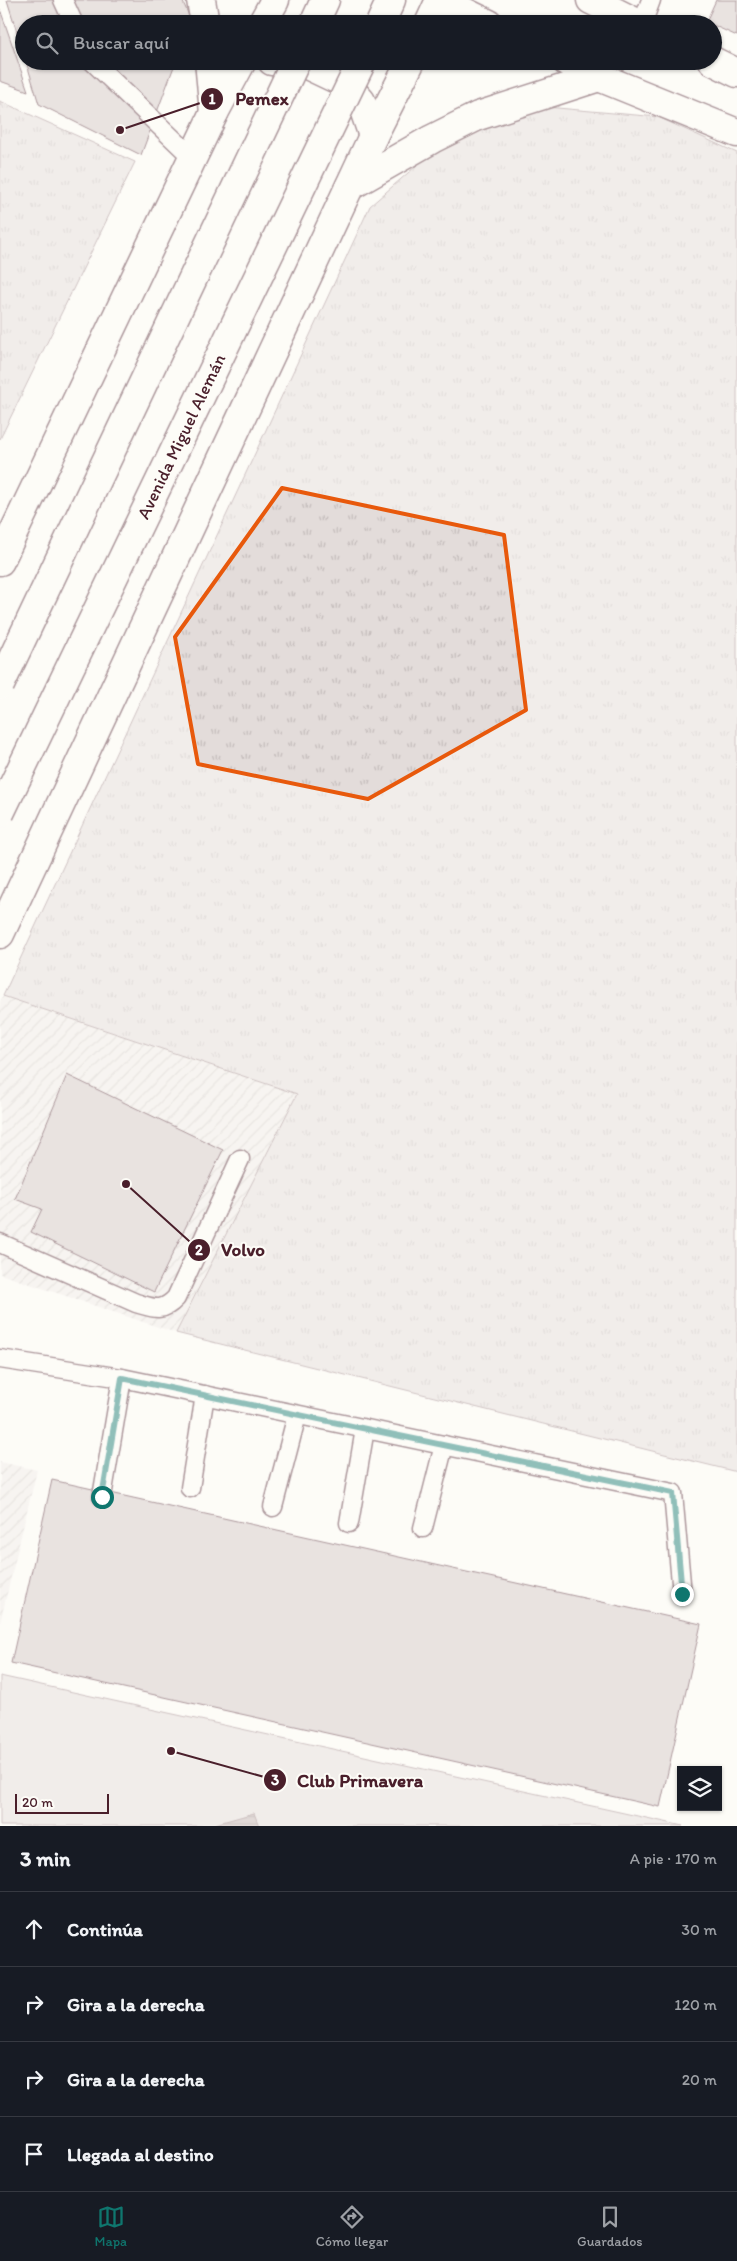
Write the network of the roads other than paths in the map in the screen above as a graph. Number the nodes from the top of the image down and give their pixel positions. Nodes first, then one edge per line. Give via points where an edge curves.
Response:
1 (63, 0) edge
2 (201, 0) edge
3 (274, 0) edge
4 (325, 0) edge
5 (391, 0) edge
6 (440, 0) edge
7 (591, 0) edge
8 (651, 0) edge
9 (70, 15) edge
10 (204, 15) edge
11 (266, 15) edge
12 (318, 15) edge
13 (384, 15) edge
14 (433, 15) edge
15 (471, 15) edge
16 (628, 15) edge
17 (631, 15) edge
18 (722, 66) edge
19 (101, 70) edge
20 (210, 70) edge
21 (238, 70) edge
22 (292, 70) edge
23 (317, 70) edge
24 (358, 70) edge
25 (406, 70) edge
26 (584, 70) edge
27 (737, 73) edge
28 (598, 77) junction
29 (214, 114) junction
30 (737, 133) edge
31 (373, 136) junction
32 (193, 158) junction
33 (350, 186) junction
34 (0, 561) edge
35 (0, 685) edge
36 (0, 813) edge
37 (0, 934) edge
38 (240, 1159) dead end
39 (0, 1243) edge
40 (0, 1358) edge
41 (122, 1378) junction
42 (205, 1395) junction
43 (298, 1415) junction
44 (365, 1429) junction
45 (444, 1445) junction
46 (190, 1488) dead end
47 (102, 1497) dead end
48 (273, 1507) dead end
49 (349, 1523) dead end
50 (423, 1528) dead end
51 (682, 1594) dead end

1 - 9 lane
2 - 10 main road
3 - 11 main road
4 - 12 main road
5 - 13 main road
6 - 14 main road
6 - 15 main road
7 - 16 main road
8 - 17 lane
18 - 27 main road
19 - 32 lane
20 - 29 main road
21 - 29 main road
22 - 35 main road, bridge
23 - 31 main road via 345,84 361,100
24 - 36 main road, Avenida Miguel Alemán, bridge
25 - 31 main road
26 - 28 main road
28 - 30 main road
28 - 33 main road via 478,116
29 - 32 main road
31 - 33 main road
32 - 34 main road
33 - 37 main road
38 - 39 lane via 176,1298 168,1307 158,1309 136,1304
40 - 41 lane
41 - 42 lane
41 - 47 lane
42 - 43 lane
42 - 46 lane
43 - 44 lane
43 - 48 lane
44 - 45 lane
44 - 49 lane
45 - 50 lane
45 - 51 lane via 673,1493

